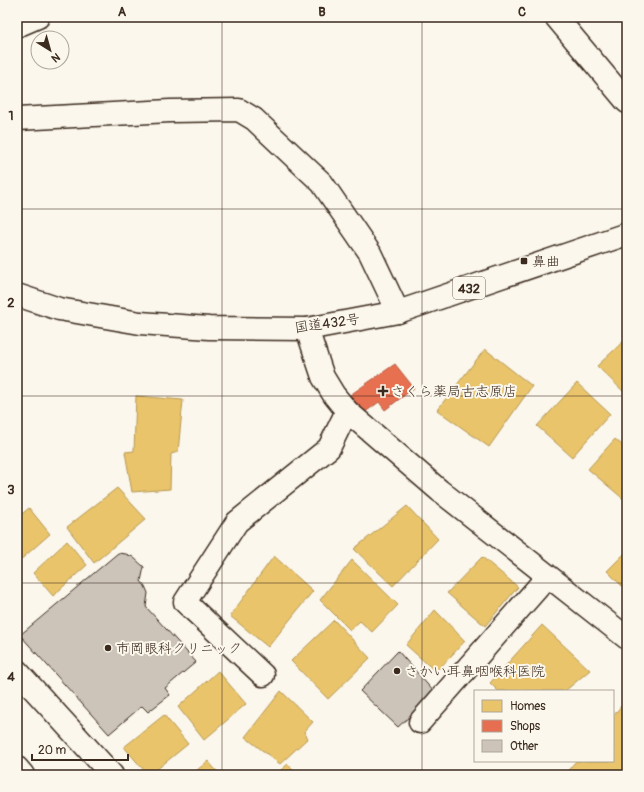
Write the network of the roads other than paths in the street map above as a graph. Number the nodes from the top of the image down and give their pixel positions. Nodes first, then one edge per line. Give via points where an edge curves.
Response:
1 (38, 17) edge
2 (556, 17) edge
3 (17, 26) edge
4 (627, 102) edge
5 (17, 119) edge
6 (627, 234) edge
7 (17, 295) edge
8 (398, 312) junction
9 (307, 329) junction
10 (347, 411) junction
11 (548, 576) junction
12 (627, 638) edge
13 (17, 671) edge
14 (263, 675) dead end
15 (420, 722) dead end
16 (17, 768) edge
17 (23, 775) edge
18 (112, 775) edge

1 - 3 main road
2 - 4 main road
5 - 8 main road via 239,110 254,119 322,183 370,253
6 - 8 main road, 国道432号 / 432
7 - 9 main road, 国道432号 / 432 via 59,309 140,323 209,328
8 - 9 main road, 国道432号 / 432
9 - 10 main road via 324,377
10 - 11 main road via 440,491
10 - 14 main road via 329,448 237,522 185,602
11 - 12 main road
11 - 15 main road
13 - 18 main road
16 - 17 main road

